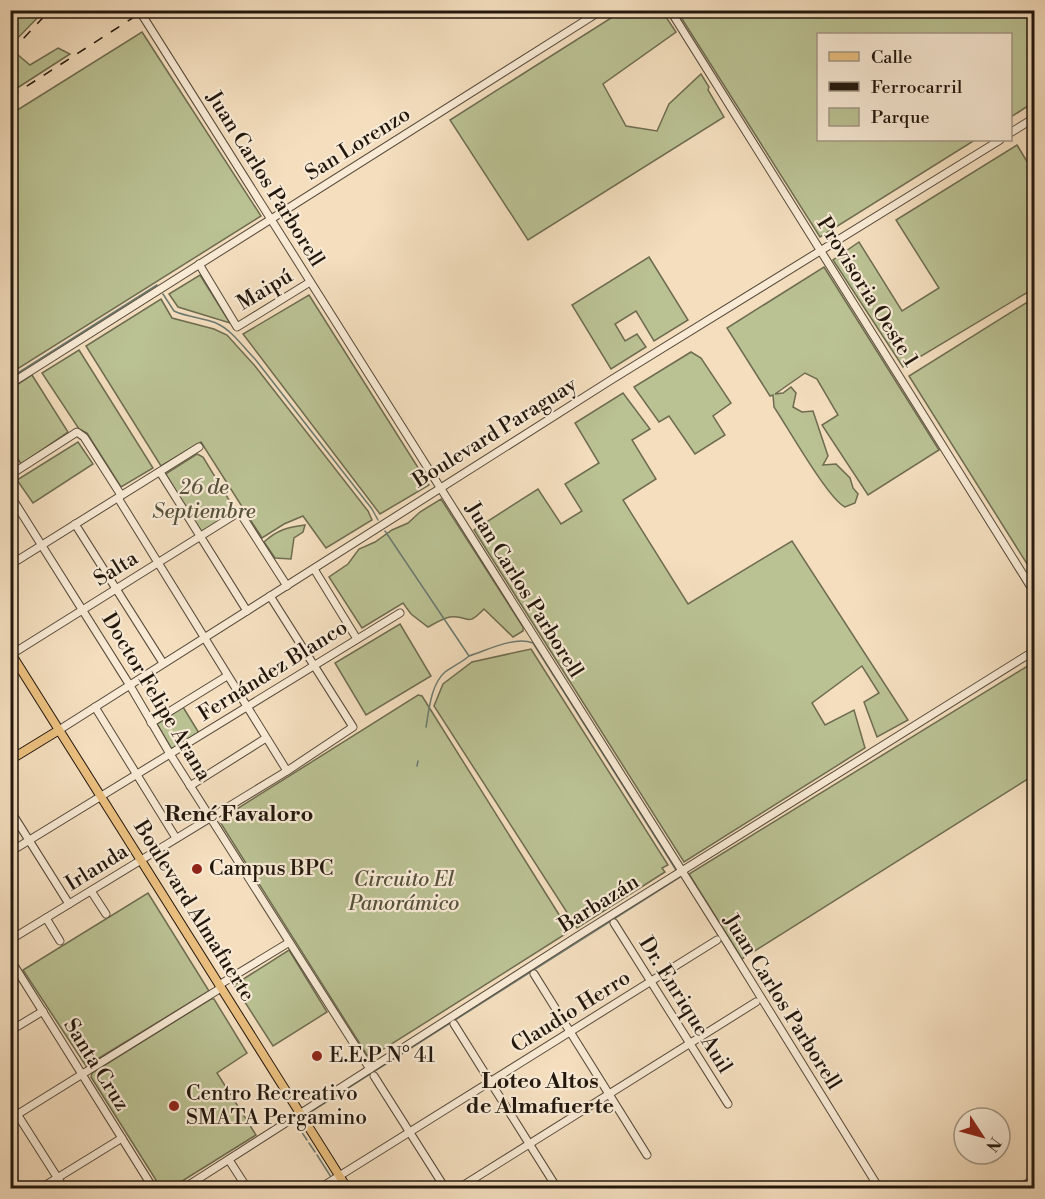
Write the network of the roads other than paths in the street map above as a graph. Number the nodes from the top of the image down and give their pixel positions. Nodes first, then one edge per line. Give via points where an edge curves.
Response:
1 (139, 10) edge
2 (602, 10) edge
3 (670, 10) edge
4 (1035, 118) edge
5 (1012, 132) edge
6 (998, 141) edge
7 (270, 219) junction
8 (821, 250) junction
9 (199, 264) junction
10 (310, 282) junction
11 (10, 384) edge
12 (199, 447) dead end
13 (160, 472) junction
14 (10, 475) edge
15 (440, 489) junction
16 (10, 495) edge
17 (119, 496) junction
18 (75, 525) junction
19 (200, 536) junction
20 (43, 545) junction
21 (158, 562) junction
22 (10, 566) edge
23 (314, 569) junction
24 (286, 586) junction
25 (116, 588) junction
26 (1035, 592) edge
27 (270, 596) junction
28 (83, 609) junction
29 (247, 611) junction
30 (400, 613) dead end
31 (205, 637) junction
32 (357, 639) junction
33 (1035, 651) edge
34 (12, 656) edge
35 (163, 663) junction
36 (315, 665) junction
37 (227, 676) junction
38 (129, 684) junction
39 (95, 707) junction
40 (246, 707) junction
41 (151, 723) junction
42 (58, 730) junction
43 (266, 738) junction
44 (170, 754) junction
45 (10, 760) edge
46 (287, 771) junction
47 (137, 776) junction
48 (190, 786) junction
49 (101, 797) junction
50 (10, 810) edge
51 (210, 817) junction
52 (176, 838) junction
53 (30, 840) junction
54 (10, 852) edge
55 (140, 860) junction
56 (682, 871) junction
57 (91, 891) junction
58 (69, 904) junction
59 (106, 914) dead end
60 (46, 918) junction
61 (614, 923) dead end
62 (10, 940) edge
63 (717, 940) dead end
64 (60, 941) dead end
65 (288, 943) junction
66 (10, 959) edge
67 (534, 974) dead end
68 (650, 982) junction
69 (220, 987) junction
70 (756, 1002) dead end
71 (43, 1011) junction
72 (454, 1024) dead end
73 (10, 1031) edge
74 (570, 1032) junction
75 (689, 1043) junction
76 (372, 1072) junction
77 (81, 1074) junction
78 (490, 1082) junction
79 (609, 1094) junction
80 (10, 1103) edge
81 (728, 1104) dead end
82 (301, 1114) junction
83 (18, 1115) junction
84 (10, 1119) edge
85 (410, 1133) junction
86 (122, 1138) junction
87 (529, 1144) junction
88 (648, 1155) dead end
89 (229, 1160) junction
90 (339, 1176) junction
91 (57, 1178) junction
92 (1035, 1179) edge
93 (41, 1188) edge
94 (64, 1188) edge
95 (153, 1188) edge
96 (184, 1188) edge
97 (247, 1188) edge
98 (320, 1188) edge
99 (347, 1188) edge
100 (445, 1188) edge
101 (459, 1188) edge
102 (557, 1188) edge
103 (879, 1188) edge
104 (1020, 1188) edge

1 - 7 street, Juan Carlos Parborell
2 - 7 street, San Lorenzo
3 - 8 street, Provisoria Oeste 1
4 - 5 street
6 - 8 street, Boulevard Paraguay
7 - 9 street, San Lorenzo
7 - 10 street, Juan Carlos Parborell
8 - 15 street, Boulevard Paraguay
8 - 26 street, Provisoria Oeste 1
9 - 10 street, Maipú via 237,327
9 - 11 street, San Lorenzo
10 - 15 street, Juan Carlos Parborell
12 - 13 street
13 - 17 street
13 - 19 street
14 - 17 street via 77,432 84,437
15 - 23 street, Boulevard Paraguay
15 - 56 street, Juan Carlos Parborell
16 - 20 street, Doctor Felipe Arana
17 - 18 street
17 - 21 street
18 - 20 street
18 - 25 street
19 - 21 street, Salta
19 - 24 street, Salta via 238,513
19 - 29 street
20 - 22 street
20 - 28 street, Doctor Felipe Arana
21 - 25 street, Salta
21 - 31 street
23 - 24 street, Boulevard Paraguay
23 - 32 street
24 - 27 street, Boulevard Paraguay
25 - 28 street, Salta
25 - 35 street
27 - 29 street, Boulevard Paraguay
27 - 36 street
28 - 34 street, Salta
28 - 38 street, Doctor Felipe Arana
29 - 31 street, Boulevard Paraguay
30 - 32 street, Fernández Blanco
31 - 35 street, Boulevard Paraguay
31 - 37 street
32 - 36 street, Fernández Blanco
33 - 56 street, Barbazán
34 - 42 main road, Boulevard Almafuerte
35 - 38 street, Boulevard Paraguay
36 - 40 street, Fernández Blanco
36 - 46 street, Irlanda via 353,727
37 - 40 street
37 - 41 street
38 - 39 street, Boulevard Paraguay
38 - 41 street, Doctor Felipe Arana
39 - 42 street, Boulevard Paraguay
39 - 47 street
40 - 43 street
40 - 44 street, Fernández Blanco
41 - 44 street, Doctor Felipe Arana
42 - 45 main road, Boulevard Paraguay
42 - 49 main road, Boulevard Almafuerte
43 - 46 street
43 - 48 street
44 - 47 street, Fernández Blanco
44 - 48 street, Doctor Felipe Arana
46 - 51 street, Irlanda
47 - 49 street, Fernández Blanco
47 - 52 street
48 - 51 street, Doctor Felipe Arana
49 - 53 street, Fernández Blanco
49 - 55 main road, Boulevard Almafuerte
50 - 53 street
51 - 52 street, Irlanda
51 - 65 street, Doctor Felipe Arana
52 - 55 street, Irlanda
53 - 54 street, Fernández Blanco
53 - 58 street
55 - 57 street, Irlanda
55 - 69 main road, Boulevard Almafuerte
56 - 76 street, Barbazán
56 - 103 street, Juan Carlos Parborell
57 - 58 street, Irlanda
57 - 59 street
58 - 60 street, Irlanda
60 - 62 street, Irlanda
60 - 64 street
61 - 68 street, Dr. Enrique Auil
63 - 68 street, Claudio Herro
65 - 69 street
65 - 76 street, Doctor Felipe Arana
66 - 71 street, Santa Cruz
67 - 74 street
68 - 74 street, Claudio Herro
68 - 75 street, Dr. Enrique Auil
69 - 77 street
69 - 82 main road, Boulevard Almafuerte
70 - 75 street
71 - 73 street
71 - 77 street, Santa Cruz
72 - 78 street
74 - 78 street, Claudio Herro
74 - 79 street
75 - 79 street
75 - 81 street, Dr. Enrique Auil
76 - 82 street, Barbazán
76 - 85 street, Doctor Felipe Arana
77 - 83 street
77 - 86 street, Santa Cruz
78 - 85 street, Claudio Herro
78 - 87 street
79 - 87 street
79 - 88 street
80 - 83 street
82 - 89 street, Barbazán
82 - 90 main road, Boulevard Almafuerte
83 - 84 street
83 - 91 street
85 - 90 street, Claudio Herro
85 - 100 street, Doctor Felipe Arana
86 - 91 street
86 - 95 street, Santa Cruz
87 - 101 street
87 - 102 street
89 - 96 street, Barbazán
89 - 97 street
90 - 98 street, Claudio Herro
90 - 99 main road, Boulevard Almafuerte
91 - 93 street
91 - 94 street
92 - 104 street

